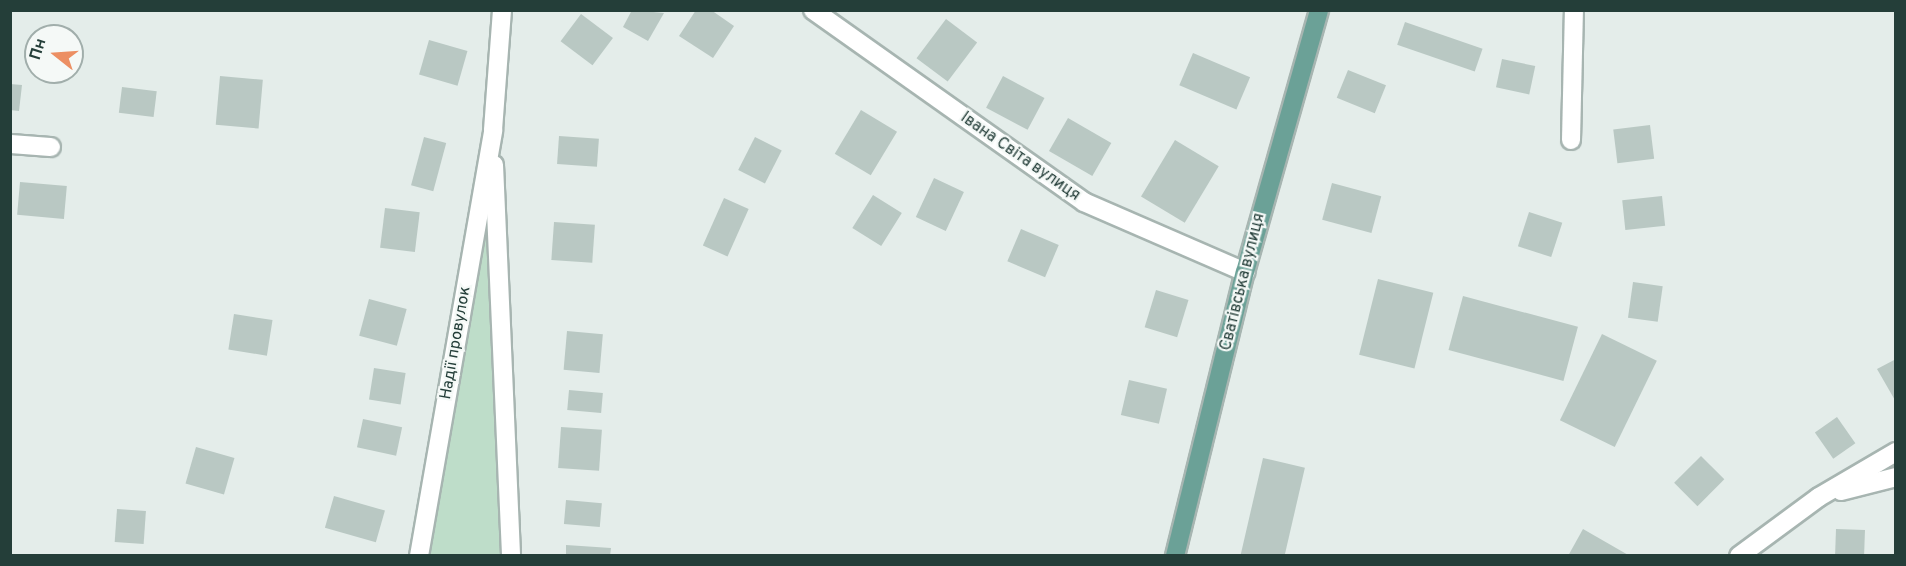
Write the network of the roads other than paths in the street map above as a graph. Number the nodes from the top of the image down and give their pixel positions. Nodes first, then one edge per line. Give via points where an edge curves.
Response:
1 (502, 10) edge
2 (813, 10) edge
3 (1319, 10) edge
4 (1574, 10) edge
5 (493, 130) junction
6 (1570, 140) dead end
7 (10, 144) edge
8 (51, 147) dead end
9 (1245, 272) junction
10 (1896, 452) edge
11 (1896, 477) edge
12 (1819, 497) junction
13 (419, 555) edge
14 (511, 555) edge
15 (1175, 555) edge
16 (1739, 555) edge

1 - 5 street, Надії провулок
2 - 9 street, Івана Світа вулиця via 1084,202
3 - 9 main road, Сватівська вулиця
4 - 6 street
5 - 13 street, Надії провулок
5 - 14 street, Надії провулок
7 - 8 street
9 - 15 main road, Сватівська вулиця
10 - 12 street
11 - 12 street
12 - 16 street

